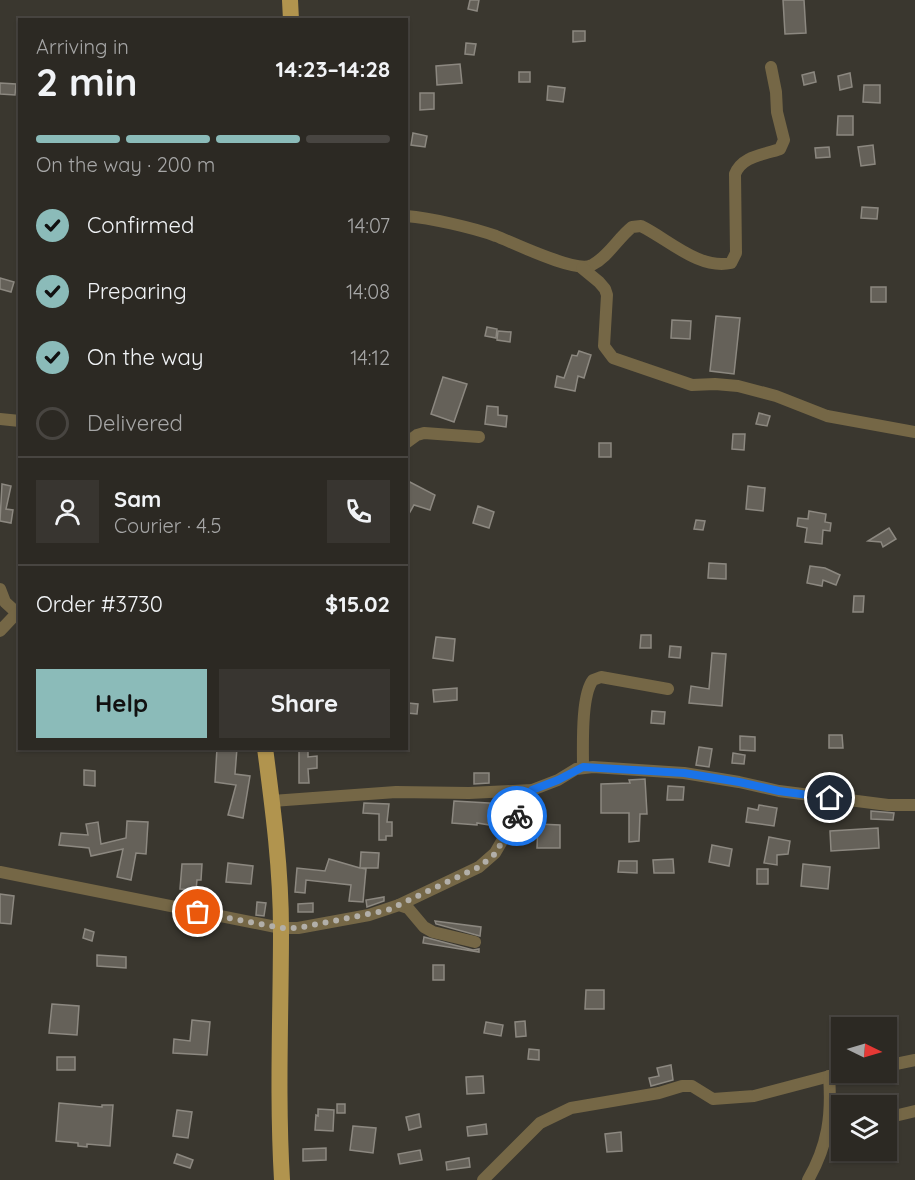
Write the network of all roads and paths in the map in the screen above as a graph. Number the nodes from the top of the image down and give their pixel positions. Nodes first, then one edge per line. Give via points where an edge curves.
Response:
1 (290, 0) edge
2 (291, 18) edge
3 (771, 67) dead end
4 (408, 216) edge
5 (582, 268) junction
6 (0, 419) edge
7 (18, 421) edge
8 (915, 432) edge
9 (479, 437) dead end
10 (408, 442) edge
11 (0, 589) edge
12 (18, 613) edge
13 (0, 631) edge
14 (668, 689) dead end
15 (265, 750) edge
16 (583, 767) junction
17 (532, 790) junction
18 (272, 801) junction
19 (915, 805) edge
20 (0, 872) edge
21 (399, 905) junction
22 (281, 928) junction
23 (475, 942) dead end
24 (915, 1060) edge
25 (897, 1064) edge
26 (829, 1076) joint
27 (915, 1111) edge
28 (897, 1115) edge
29 (831, 1133) edge
30 (826, 1135) junction
31 (282, 1180) edge
32 (483, 1180) edge
33 (808, 1180) edge

1 - 2 main road
3 - 5 street via 784,140 780,149 738,166 736,253 731,263 714,264 698,258 641,226 632,227 591,266
4 - 5 street via 496,236
5 - 8 street via 605,289 604,346 613,358 692,385 738,386 827,416
6 - 7 street
9 - 10 street via 424,433
11 - 12 street via 5,602
12 - 13 street
14 - 16 street via 601,677 593,680 587,688
15 - 18 main road
16 - 17 street
16 - 19 street via 684,773 779,791
17 - 18 street via 396,792
17 - 21 street via 495,854 479,867
18 - 22 main road
20 - 22 street
21 - 22 street via 369,915
21 - 23 street via 408,908 433,932
22 - 31 main road
24 - 25 street
26 - 30 street via 831,1105
26 - 32 street via 754,1096 713,1099 692,1086 682,1086 571,1108 540,1123
27 - 28 street
29 - 30 street
30 - 33 street

